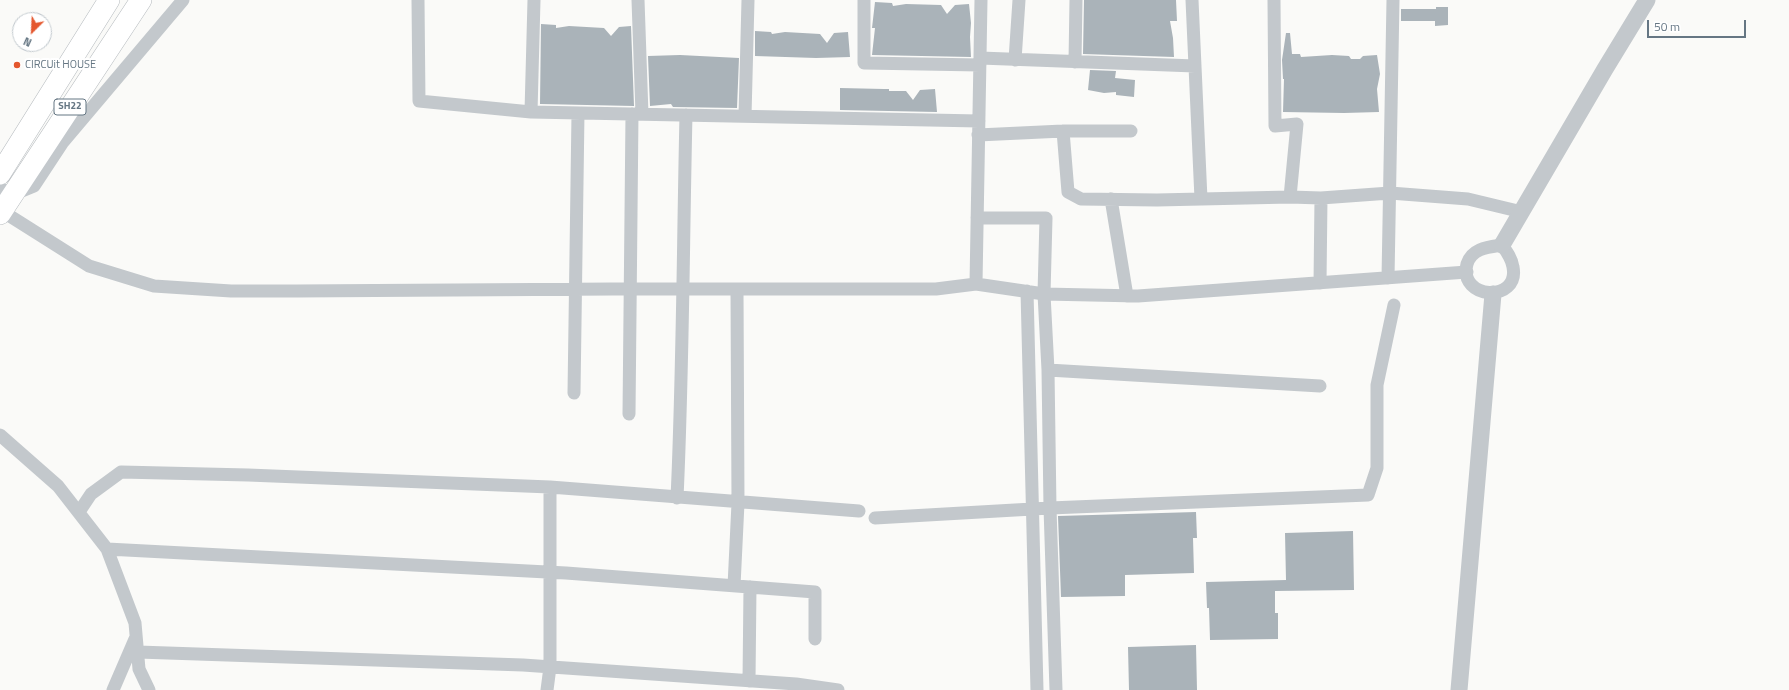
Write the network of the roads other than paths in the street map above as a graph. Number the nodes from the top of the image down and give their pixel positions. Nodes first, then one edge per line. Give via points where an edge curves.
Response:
1 (109, 0) edge
2 (141, 0) edge
3 (183, 0) edge
4 (418, 0) edge
5 (534, 0) edge
6 (638, 0) edge
7 (748, 0) edge
8 (864, 0) edge
9 (981, 0) edge
10 (1019, 0) edge
11 (1076, 0) edge
12 (1192, 0) edge
13 (1274, 0) edge
14 (1393, 0) edge
15 (1647, 0) edge
16 (1015, 60) junction
17 (980, 62) junction
18 (1075, 62) junction
19 (1195, 66) junction
20 (531, 112) junction
21 (578, 113) junction
22 (637, 114) junction
23 (686, 115) junction
24 (745, 116) junction
25 (979, 121) junction
26 (1063, 131) junction
27 (1131, 131) dead end
28 (978, 135) junction
29 (0, 174) edge
30 (1390, 193) junction
31 (1290, 196) junction
32 (1321, 198) junction
33 (1111, 199) junction
34 (1201, 199) junction
35 (4, 202) edge
36 (1522, 212) junction
37 (977, 218) junction
38 (1502, 245) junction
39 (1467, 272) junction
40 (1388, 278) junction
41 (1320, 282) junction
42 (976, 284) junction
43 (576, 289) junction
44 (629, 289) junction
45 (682, 289) junction
46 (737, 289) junction
47 (1027, 291) junction
48 (1044, 294) junction
49 (1493, 294) junction
50 (1127, 296) junction
51 (1394, 305) dead end
52 (1048, 370) junction
53 (1320, 386) dead end
54 (574, 394) dead end
55 (629, 414) dead end
56 (0, 435) edge
57 (550, 487) junction
58 (677, 498) junction
59 (738, 503) junction
60 (1050, 508) junction
61 (1032, 509) junction
62 (859, 511) dead end
63 (78, 512) junction
64 (875, 518) dead end
65 (107, 549) junction
66 (551, 572) junction
67 (734, 586) junction
68 (750, 587) junction
69 (136, 637) junction
70 (815, 639) dead end
71 (138, 652) junction
72 (550, 667) junction
73 (749, 681) junction
74 (788, 687) edge
75 (148, 689) edge
76 (113, 690) edge
77 (547, 690) edge
78 (838, 690) edge
79 (1037, 690) edge
80 (1056, 690) edge
81 (1459, 690) edge

1 - 29 main road, SH22
2 - 35 main road, SH22
3 - 35 street via 63,142 34,186
4 - 20 street via 418,101
5 - 20 street
6 - 22 street
7 - 24 street
8 - 17 street via 864,63
9 - 17 street
10 - 16 street
11 - 18 street
12 - 19 street
13 - 31 street via 1276,126 1297,124
14 - 30 street
15 - 36 street
16 - 17 street
16 - 18 street
17 - 25 street
18 - 19 street
19 - 34 street
20 - 21 street
21 - 22 street
21 - 43 street
22 - 23 street
22 - 44 street
23 - 24 street
23 - 45 street
24 - 25 street
25 - 28 street
26 - 27 street
26 - 28 street
26 - 33 street via 1068,192 1080,199
28 - 37 street
30 - 32 street
30 - 36 street via 1468,199
30 - 40 street
31 - 32 street
31 - 34 street
32 - 41 street
33 - 34 street
33 - 50 street
35 - 43 street via 89,266 154,286 231,291
36 - 38 street
37 - 42 street
37 - 48 street via 1046,218
38 - 39 street via 1479,250 1472,255
38 - 49 street via 1511,259 1513,277 1505,288
39 - 40 street
39 - 49 street via 1470,282 1476,289
40 - 41 street
41 - 50 street
42 - 46 street via 936,289
42 - 47 street
43 - 44 street
43 - 54 street
44 - 45 street
44 - 55 street
45 - 46 street
45 - 58 street via 682,404
46 - 59 street
47 - 48 street
47 - 61 street
48 - 50 street
48 - 52 street
49 - 81 street
51 - 60 street via 1377,385 1377,468 1368,494
52 - 53 street
52 - 60 street
56 - 63 street via 58,486
57 - 58 street
57 - 63 street via 122,472 91,494
57 - 66 street
58 - 59 street
59 - 62 street
59 - 67 street
60 - 61 street
60 - 80 street
61 - 64 street
61 - 79 street
63 - 65 street
65 - 66 street
65 - 69 street via 135,623
66 - 67 street
66 - 72 street
67 - 68 street
68 - 70 street via 815,592
68 - 73 street
69 - 71 street
69 - 76 street
71 - 72 street
71 - 75 street via 139,669
72 - 73 street
72 - 77 street
73 - 74 street
74 - 78 street

